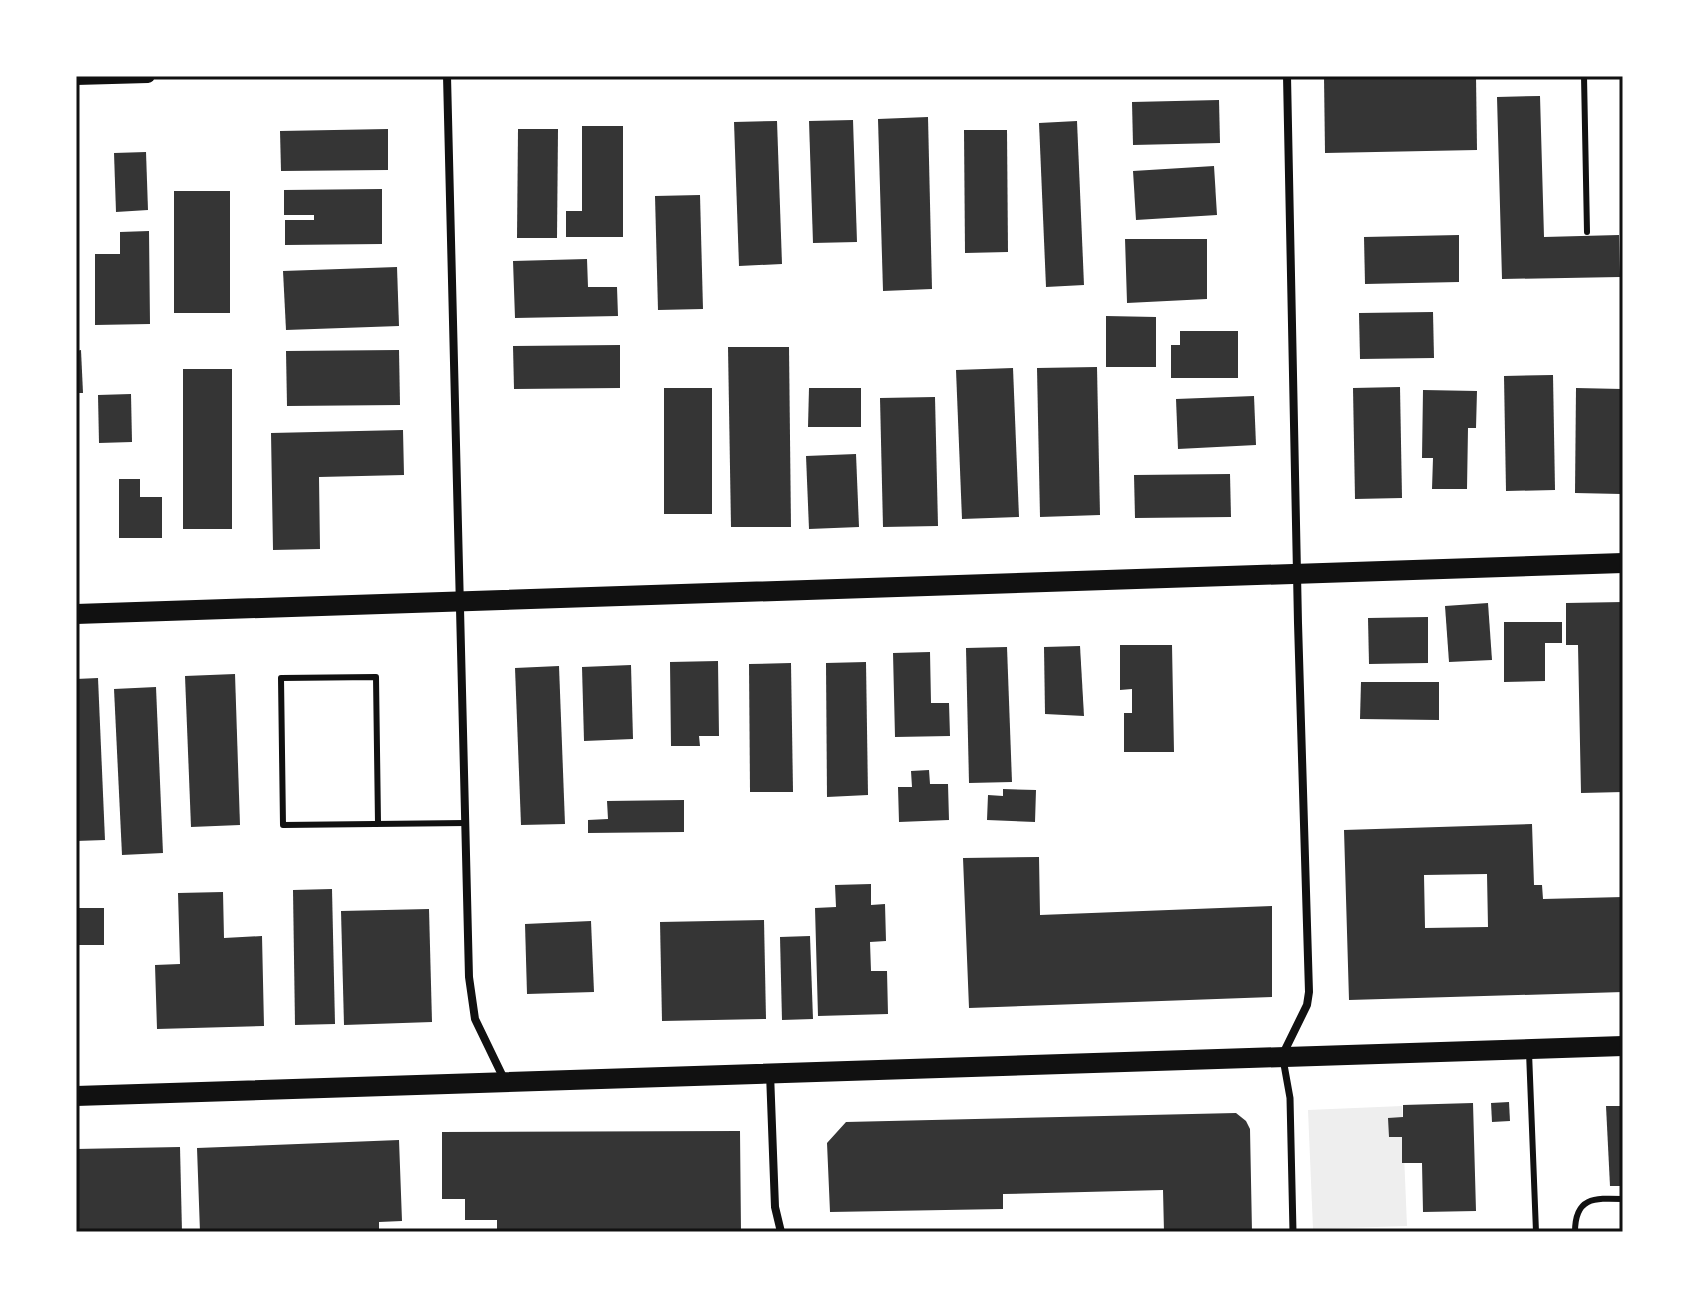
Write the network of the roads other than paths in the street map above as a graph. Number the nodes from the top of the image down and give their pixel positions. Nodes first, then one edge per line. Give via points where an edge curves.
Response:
1 (148, 76) edge
2 (447, 76) edge
3 (1287, 76) edge
4 (1584, 76) edge
5 (76, 78) edge
6 (1587, 232) dead end
7 (1623, 563) edge
8 (1297, 575) junction
9 (461, 603) junction
10 (76, 614) edge
11 (378, 823) junction
12 (466, 823) junction
13 (1623, 1046) edge
14 (1528, 1049) junction
15 (1282, 1056) junction
16 (770, 1073) junction
17 (506, 1082) junction
18 (76, 1096) edge
19 (1623, 1199) edge
20 (781, 1232) edge
21 (1293, 1232) edge
22 (1536, 1232) edge
23 (1575, 1232) edge

1 - 5 street
2 - 9 street
3 - 8 street
4 - 6 lane
7 - 8 main road
8 - 9 main road
8 - 15 street via 1309,992
9 - 10 main road
9 - 12 street
11 - 11 lane via 283,825 281,678 376,677
11 - 12 lane
12 - 17 street via 471,1000 480,1033
13 - 14 main road
14 - 15 main road
14 - 22 lane
15 - 16 main road
15 - 21 street via 1290,1098
16 - 17 main road
16 - 20 street via 775,1207
17 - 18 main road
19 - 23 lane via 1603,1198 1579,1207

